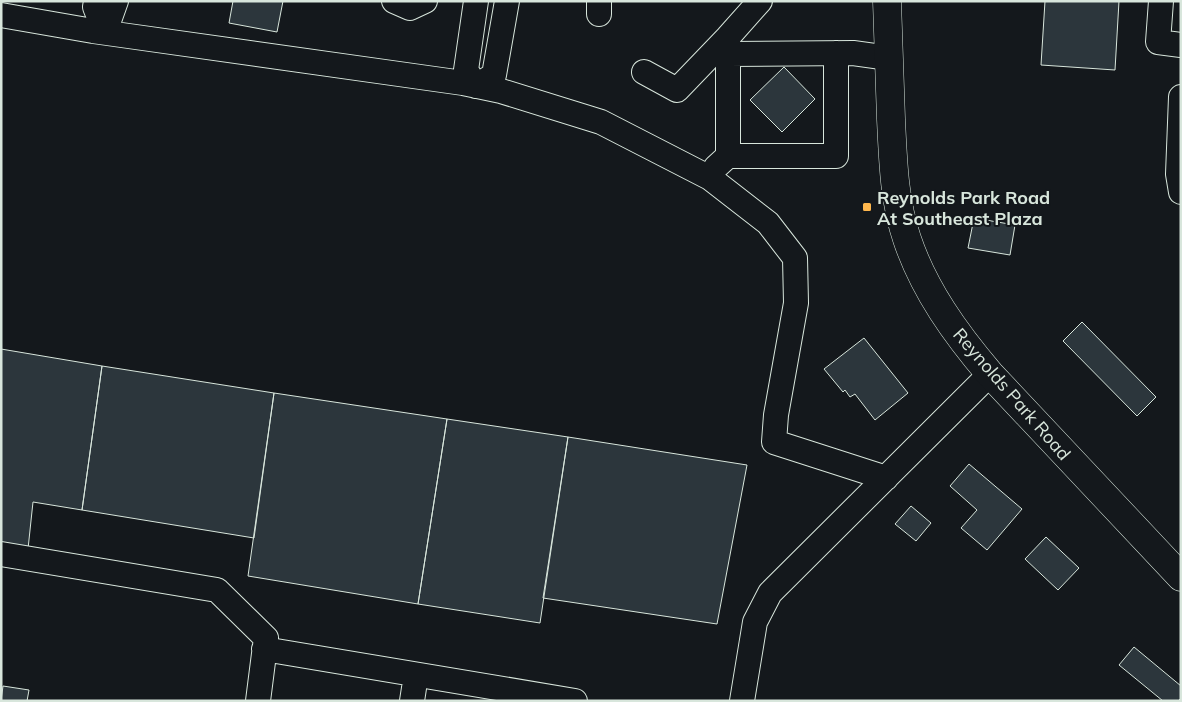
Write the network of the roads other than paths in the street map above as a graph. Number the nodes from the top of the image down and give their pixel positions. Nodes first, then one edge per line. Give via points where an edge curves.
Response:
1 (96, 1) edge
2 (116, 1) edge
3 (394, 1) edge
4 (425, 1) edge
5 (476, 1) edge
6 (507, 1) edge
7 (760, 1) edge
8 (887, 1) edge
9 (1161, 1) edge
10 (1, 15) edge
11 (106, 32) junction
12 (729, 45) junction
13 (1181, 45) edge
14 (836, 54) junction
15 (889, 58) junction
16 (644, 72) dead end
17 (476, 86) junction
18 (1181, 97) edge
19 (728, 156) junction
20 (707, 176) junction
21 (1181, 192) edge
22 (990, 374) junction
23 (886, 478) junction
24 (1, 554) edge
25 (1181, 577) edge
26 (264, 650) junction
27 (416, 675) junction
28 (258, 701) edge
29 (412, 701) edge
30 (575, 701) edge
31 (742, 701) edge

1 - 11 lane via 95,7
2 - 11 lane
3 - 4 lane via 410,8
5 - 17 lane via 466,70
6 - 17 lane via 494,75
7 - 12 lane
8 - 15 main road, Reynolds Park Road
9 - 13 lane via 1158,42
10 - 11 lane
11 - 17 lane
12 - 14 lane
12 - 16 lane via 677,90
12 - 19 lane
14 - 15 lane
14 - 19 lane via 836,156
15 - 22 main road, Reynolds Park Road via 894,173 899,212 907,240 942,311
17 - 20 lane via 601,122
18 - 21 lane via 1178,174
19 - 20 lane
20 - 23 lane via 768,223 795,258 796,303 774,442
22 - 23 lane
22 - 25 main road, Reynolds Park Road
23 - 31 lane via 770,593 755,622
24 - 26 lane via 217,590 266,638
26 - 27 lane
26 - 28 lane
27 - 29 lane
27 - 30 lane

